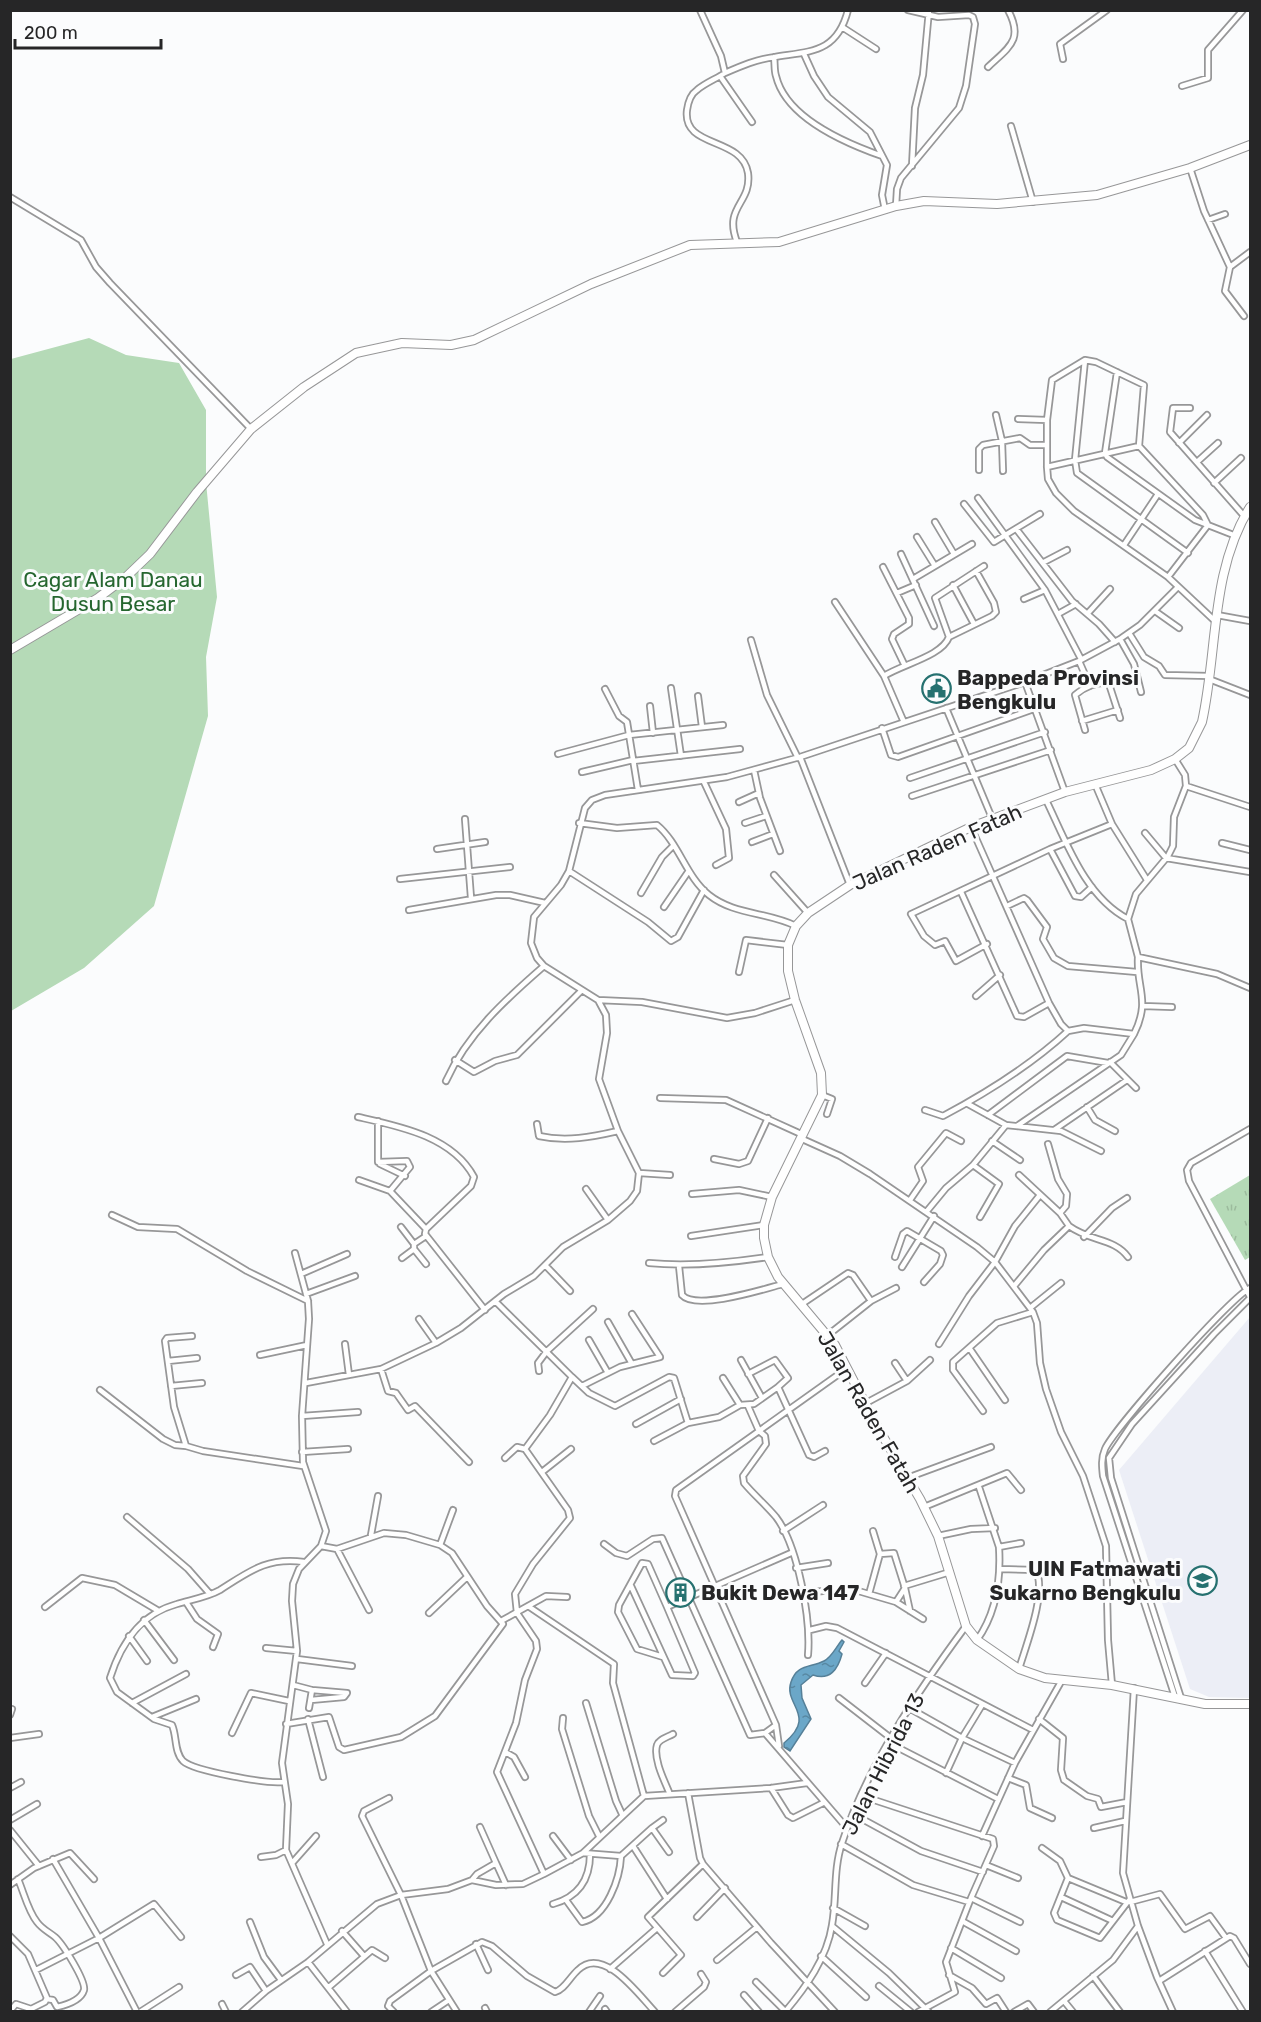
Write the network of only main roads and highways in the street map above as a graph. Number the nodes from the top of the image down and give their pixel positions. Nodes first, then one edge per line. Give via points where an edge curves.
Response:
1 (1251, 145) edge
2 (1251, 507) edge
3 (10, 650) edge
4 (1251, 1704) edge

1 - 3 highway via 1190,168 1097,195 988,204 930,201 897,206 779,242 707,243 676,249 591,284 474,340 451,345 402,343 356,353 251,429 150,554 126,577 89,604
2 - 4 highway, Jalan Raden Fatah via 1222,578 1200,728 1189,748 1156,768 1065,792 971,827 850,885 808,913 796,926 788,945 788,971 821,1073 822,1095 772,1197 764,1225 768,1257 783,1284 828,1335 924,1507 938,1536 966,1626 977,1640 1019,1669 1062,1680 1134,1688 1205,1704

